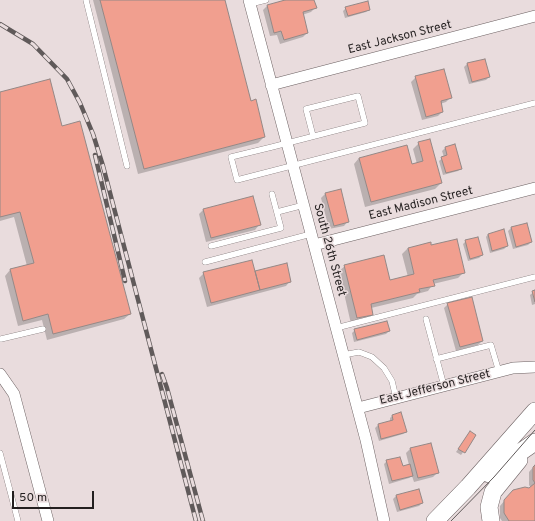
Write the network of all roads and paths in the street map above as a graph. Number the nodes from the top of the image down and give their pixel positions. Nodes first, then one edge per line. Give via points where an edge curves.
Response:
1 (86, 0) edge
2 (266, 0) edge
3 (250, 2) edge
4 (535, 16) edge
5 (271, 85) junction
6 (535, 103) edge
7 (313, 136) junction
8 (287, 143) junction
9 (127, 166) dead end
10 (293, 166) junction
11 (535, 188) edge
12 (272, 194) dead end
13 (304, 205) junction
14 (277, 212) junction
15 (311, 234) junction
16 (314, 245) junction
17 (211, 246) dead end
18 (205, 262) dead end
19 (535, 277) edge
20 (426, 319) dead end
21 (336, 328) junction
22 (43, 329) dead end
23 (0, 339) edge
24 (343, 354) junction
25 (436, 359) junction
26 (535, 359) edge
27 (535, 367) edge
28 (513, 368) junction
29 (499, 372) junction
30 (0, 374) edge
31 (444, 386) junction
32 (396, 398) junction
33 (358, 408) junction
34 (535, 411) edge
35 (535, 442) edge
36 (0, 453) edge
37 (382, 507) junction
38 (18, 521) edge
39 (48, 521) edge
40 (384, 521) edge
41 (392, 521) edge
42 (435, 521) edge
43 (444, 521) edge
44 (491, 521) edge

1 - 9 lane
2 - 3 lane
3 - 5 street, South 26th Street
4 - 5 street, East Jackson Street
5 - 8 street, South 26th Street
6 - 10 lane
7 - 7 lane via 365,123 358,96 306,109
7 - 8 lane
8 - 10 street, South 26th Street
8 - 10 lane via 231,157 237,180
10 - 13 street, South 26th Street
11 - 16 street, East Madison Street
12 - 14 lane
13 - 14 lane
13 - 15 street, South 26th Street
14 - 17 lane via 281,228
15 - 16 street, South 26th Street
15 - 18 lane
16 - 21 street, South 26th Street
19 - 21 lane
20 - 25 lane
21 - 24 street, South 26th Street
22 - 23 lane
24 - 32 lane via 359,352 372,357 384,368 392,381
24 - 33 street, South 26th Street
25 - 29 lane via 492,345
25 - 31 lane
26 - 28 street, East Jefferson Street
27 - 28 street, East Jefferson Street
28 - 29 street, East Jefferson Street
29 - 31 street, East Jefferson Street
30 - 39 street via 14,394
31 - 32 street, East Jefferson Street
32 - 33 street, East Jefferson Street
33 - 37 street, South 26th Street
34 - 42 main road
35 - 43 main road via 487,476
35 - 44 main road via 489,499
36 - 38 lane
37 - 40 street, South 26th Street
37 - 41 street, South 26th Street

